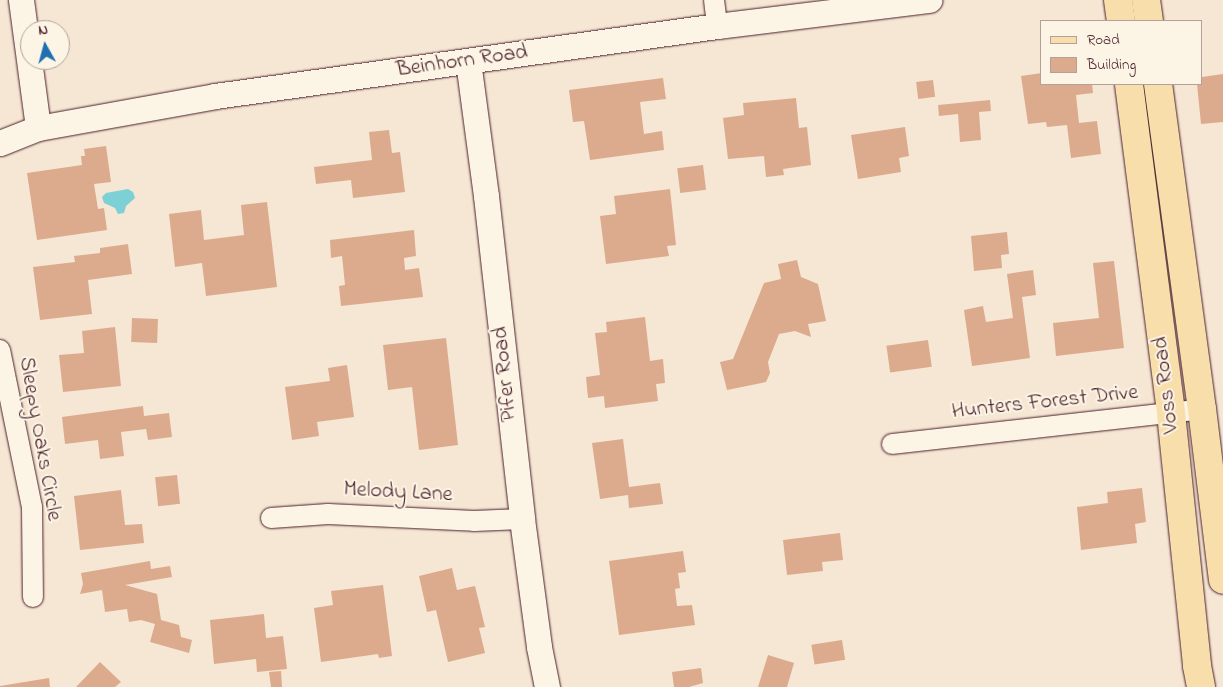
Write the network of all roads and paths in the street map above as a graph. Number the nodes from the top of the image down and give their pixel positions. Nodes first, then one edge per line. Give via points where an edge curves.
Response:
1 (21, 0) edge
2 (714, 0) edge
3 (929, 0) edge
4 (1118, 0) edge
5 (1146, 0) edge
6 (1121, 20) edge
7 (1149, 20) edge
8 (717, 26) junction
9 (468, 61) junction
10 (1129, 85) edge
11 (1158, 85) edge
12 (38, 128) junction
13 (0, 143) edge
14 (0, 350) edge
15 (1202, 409) junction
16 (1171, 413) junction
17 (892, 444) dead end
18 (271, 518) dead end
19 (522, 519) junction
20 (1223, 580) edge
21 (33, 597) dead end
22 (547, 687) edge
23 (1201, 687) edge

1 - 12 street
2 - 8 street
3 - 8 street, Beinhorn Road
4 - 6 main road
5 - 7 main road
8 - 9 street, Beinhorn Road
9 - 12 street, Beinhorn Road via 215,96
9 - 19 street, Pifer Road
10 - 16 main road, Voss Road
11 - 15 main road, Voss Road
12 - 13 street, Beinhorn Road
14 - 21 street, Sleepy Oaks Circle via 32,507
15 - 16 street, Hunters Forest Drive
15 - 20 main road, Voss Road
16 - 17 street, Hunters Forest Drive
16 - 23 main road, Voss Road via 1196,666
18 - 19 street, Melody Lane via 328,514 474,521
19 - 22 street, Pifer Road

